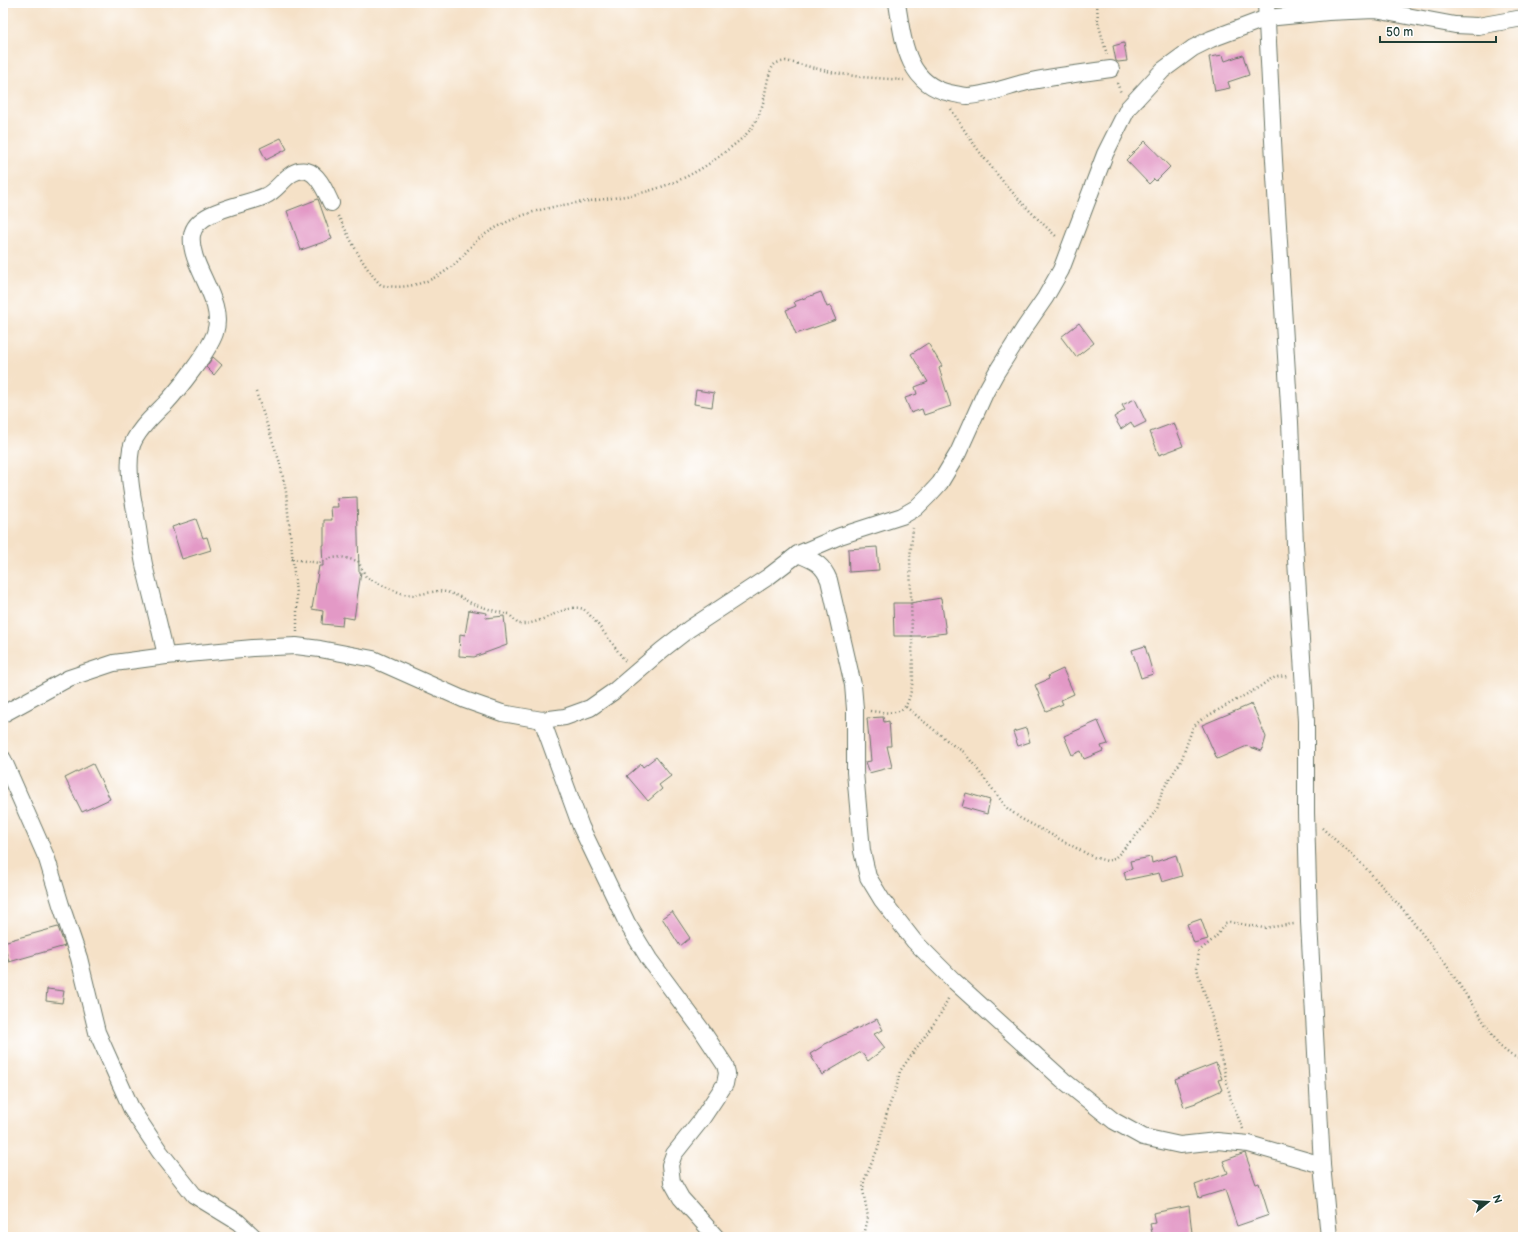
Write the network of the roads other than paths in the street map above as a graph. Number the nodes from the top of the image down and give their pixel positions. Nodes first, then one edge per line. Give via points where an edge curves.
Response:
1 (897, 3) edge
2 (1266, 11) edge
3 (1523, 18) edge
4 (1111, 69) dead end
5 (331, 203) road end
6 (798, 554) junction
7 (166, 656) junction
8 (3, 714) edge
9 (542, 720) junction
10 (3, 759) edge
11 (1322, 1165) junction
12 (254, 1237) edge
13 (716, 1237) edge
14 (1329, 1237) edge

1 - 4 street via 902,37 912,65 925,82 941,91 966,96 984,94 1053,77
2 - 3 street via 1375,10 1455,25 1478,26
2 - 6 street via 1193,48 1162,70 1128,108 1105,154 1062,270 996,373 958,453 940,483 916,508 892,520 840,536
2 - 11 street via 1306,721 1309,922
5 - 7 street via 315,176 302,171 286,177 278,188 267,196 204,218 192,235 198,263 215,304 215,333 203,354 167,402 138,433 131,448 130,468 135,510 145,568
6 - 9 street via 756,586 689,629 590,708 565,717
6 - 11 street via 819,563 826,571 852,678 855,709 855,772 862,851 868,877 882,900 914,941 1063,1080 1114,1121 1143,1137 1180,1145 1217,1141 1249,1144
7 - 8 street via 96,668 69,678
7 - 9 street via 296,646 320,649 373,659 502,713
9 - 13 street via 581,827 626,922 649,959 725,1065 725,1084 674,1154 670,1165 672,1182 681,1198
10 - 12 street via 47,859 79,958 97,1032 132,1110 160,1152 194,1195 238,1222
11 - 14 street

